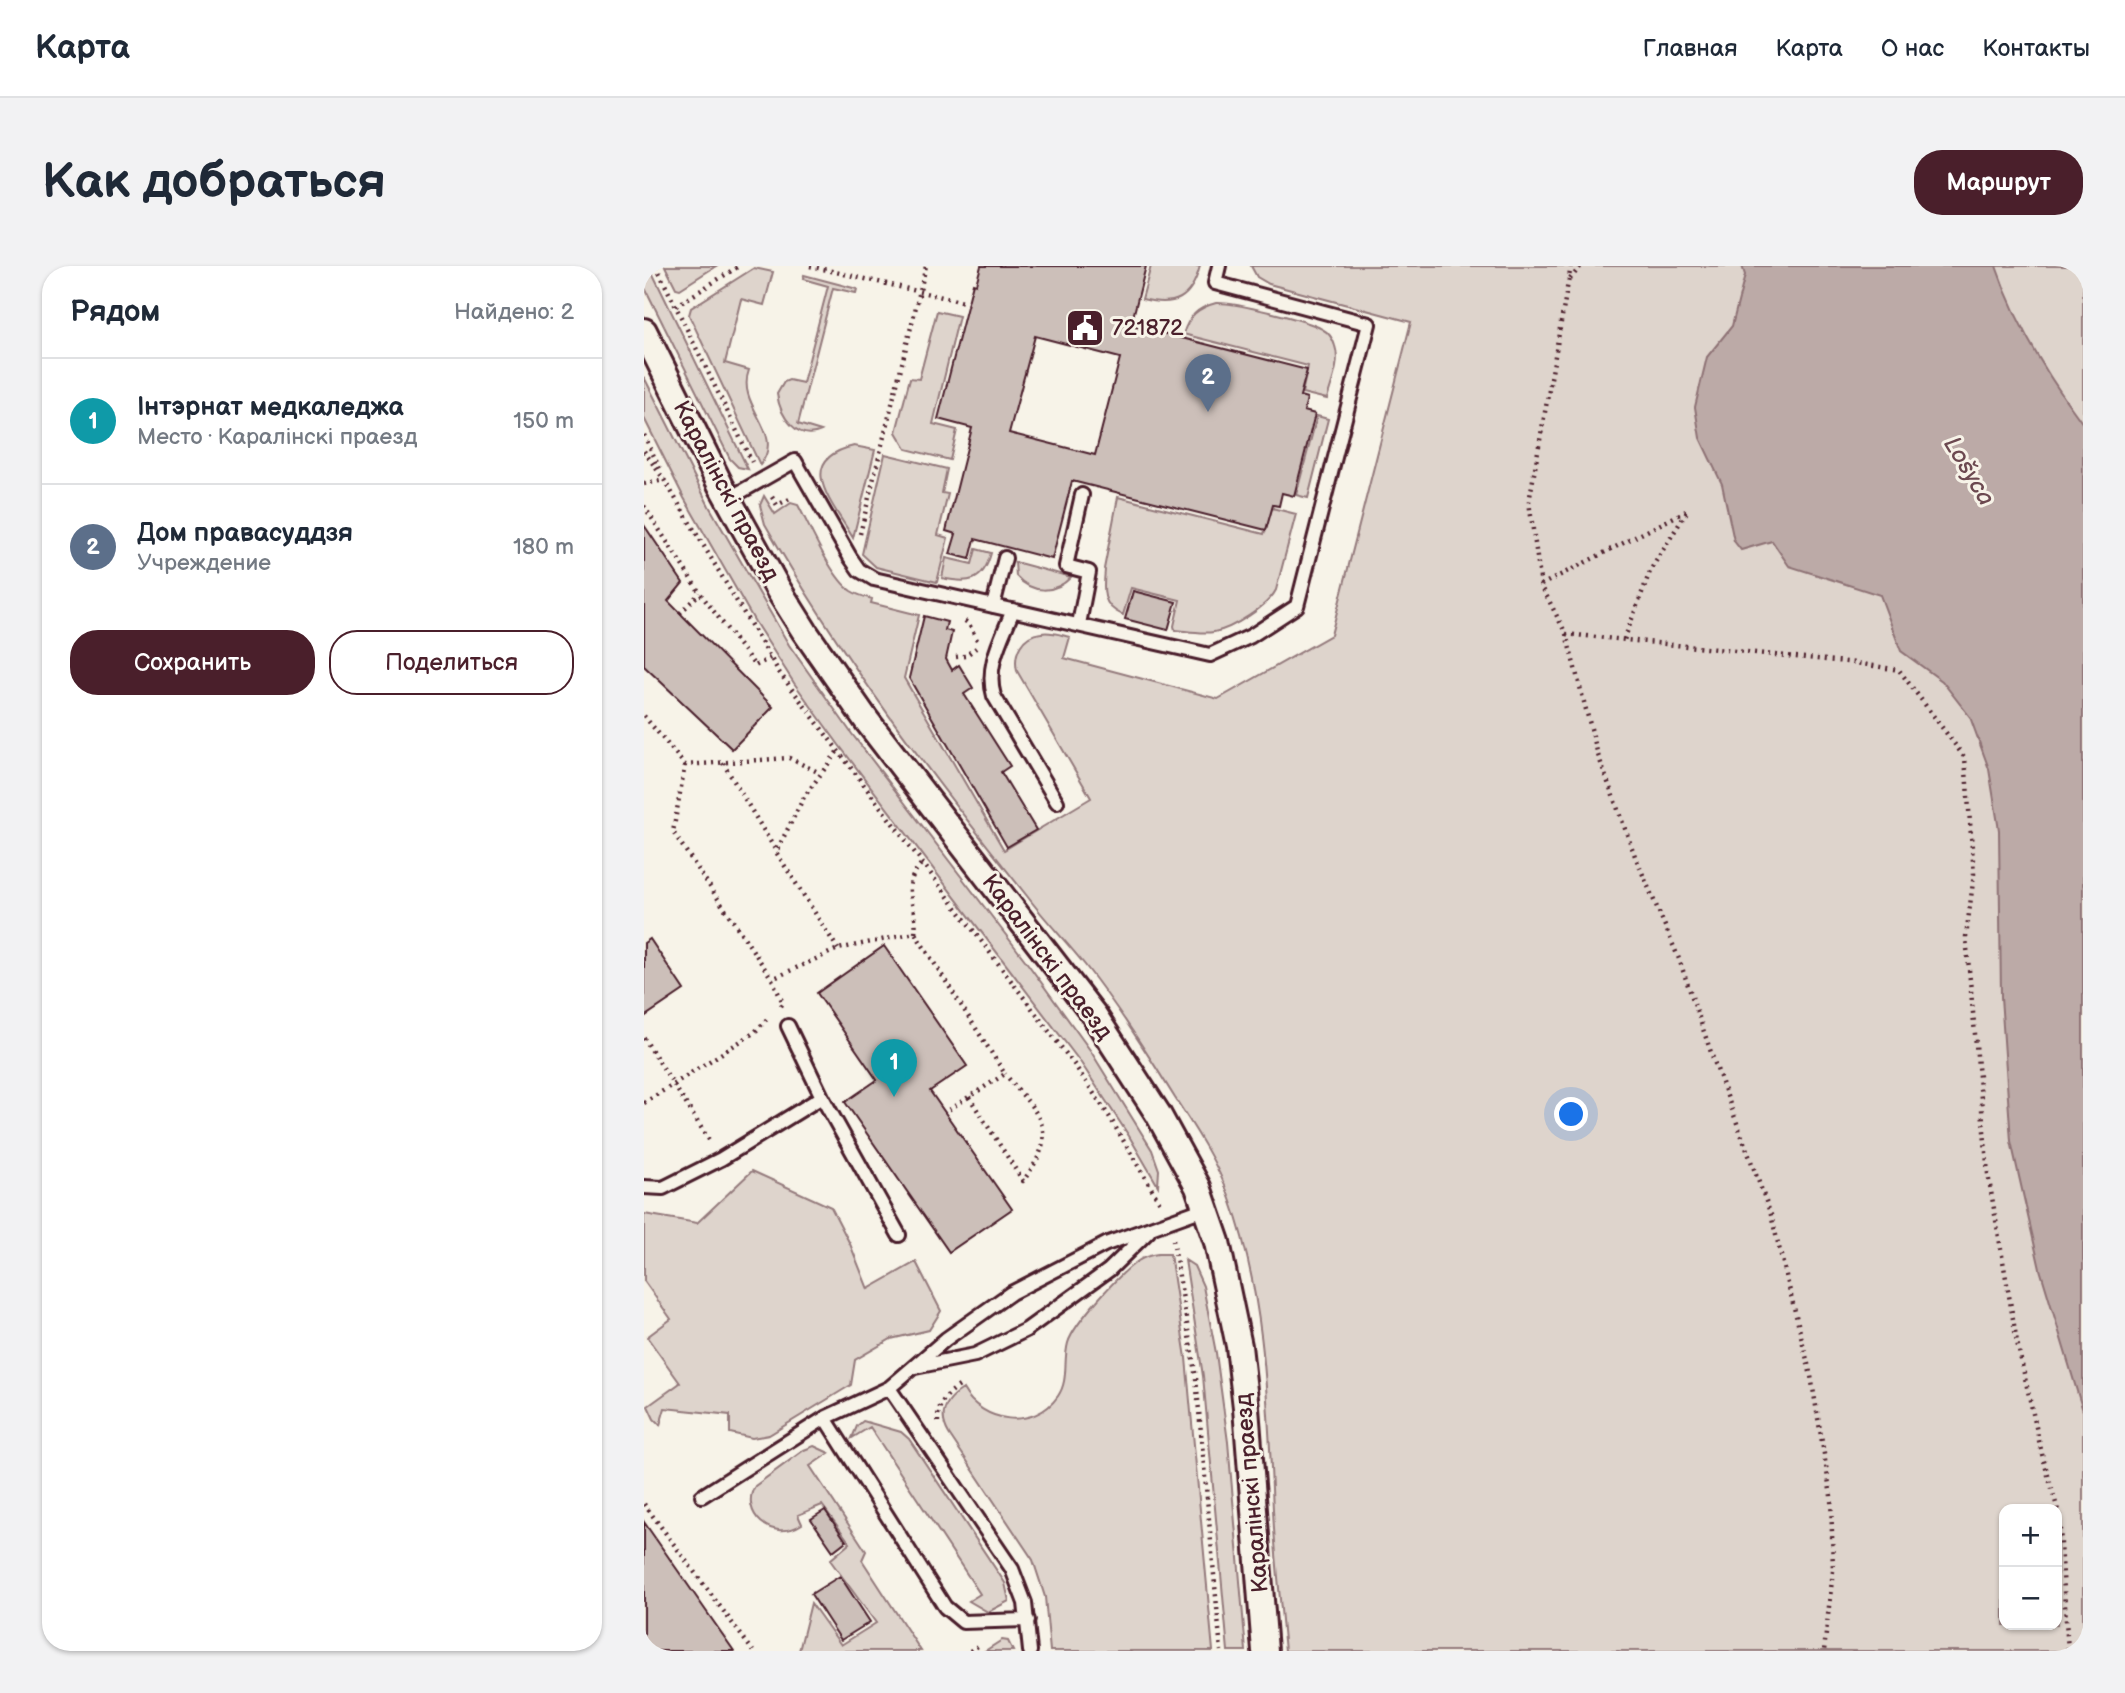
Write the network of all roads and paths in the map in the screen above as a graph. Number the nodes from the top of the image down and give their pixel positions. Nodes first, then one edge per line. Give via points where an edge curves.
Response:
1 (656, 266) edge
2 (739, 266) edge
3 (810, 266) edge
4 (926, 266) edge
5 (1219, 266) edge
6 (1571, 266) edge
7 (1581, 266) edge
8 (1569, 280) junction
9 (919, 290) junction
10 (968, 303) dead end
11 (676, 306) junction
12 (644, 331) edge
13 (644, 435) edge
14 (644, 451) edge
15 (762, 480) junction
16 (665, 481) junction
17 (644, 484) edge
18 (1082, 495) dead end
19 (728, 499) junction
20 (798, 502) dead end
21 (644, 506) edge
22 (1005, 558) dead end
23 (853, 562) junction
24 (1541, 586) junction
25 (700, 593) junction
26 (993, 606) junction
27 (1013, 610) junction
28 (680, 613) dead end
29 (959, 618) dead end
30 (1079, 624) junction
31 (1566, 634) junction
32 (1624, 640) junction
33 (956, 657) dead end
34 (770, 658) junction
35 (644, 716) edge
36 (837, 752) junction
37 (723, 763) junction
38 (685, 765) junction
39 (820, 773) junction
40 (1056, 802) dead end
41 (776, 852) junction
42 (922, 863) junction
43 (915, 933) junction
44 (838, 949) junction
45 (772, 979) junction
46 (788, 1026) dead end
47 (644, 1038) edge
48 (1005, 1074) junction
49 (673, 1083) junction
50 (822, 1097) junction
51 (969, 1097) junction
52 (644, 1103) edge
53 (945, 1112) dead end
54 (721, 1159) junction
55 (644, 1187) edge
56 (1206, 1208) junction
57 (1168, 1222) junction
58 (1155, 1226) junction
59 (899, 1235) dead end
60 (913, 1367) junction
61 (889, 1388) junction
62 (825, 1418) junction
63 (702, 1496) dead end
64 (645, 1507) edge
65 (1028, 1620) junction
66 (753, 1651) edge
67 (1030, 1651) edge
68 (1221, 1651) edge
69 (1265, 1651) edge
70 (1824, 1651) edge
71 (2068, 1651) edge

1 - 11 path
2 - 11 path
3 - 9 path
4 - 9 path
5 - 30 lane via 1215,283 1368,324 1297,606 1251,636 1210,655
6 - 8 path
7 - 8 path
8 - 24 path via 1530,502
9 - 10 path
9 - 23 path
11 - 15 path
12 - 19 street, Каралінскі праезд
13 - 16 path
14 - 16 path
15 - 19 lane
15 - 20 path via 777,505 788,498
15 - 23 lane via 795,461
16 - 17 path
16 - 34 path
18 - 30 lane via 1066,566 1090,572
19 - 56 street, Каралінскі праезд via 778,589 853,702 1101,1025 1171,1136
21 - 25 path
22 - 26 lane
23 - 26 lane via 874,579
24 - 31 path
24 - 32 path via 1688,510 1651,569
25 - 28 path
25 - 34 path via 755,666
26 - 27 lane
27 - 30 lane
27 - 40 lane via 990,671 991,684
29 - 33 path via 969,624 977,645 965,656
31 - 32 path
31 - 70 path via 1598,755 1679,959 1771,1215 1811,1376 1831,1496 1833,1571
32 - 71 path via 1899,670 1965,758 1974,874 1966,937 1988,1174 2017,1342 2059,1514
34 - 36 path
35 - 38 path
36 - 39 path
36 - 42 path
37 - 38 path
37 - 39 path via 789,758
37 - 41 path
38 - 45 path via 673,832
39 - 41 path
41 - 44 path
42 - 43 path via 909,887
42 - 57 path via 1083,1077
43 - 44 path
43 - 48 path
44 - 45 path
45 - 49 path via 783,1003 755,1032
46 - 50 lane
47 - 49 path
48 - 51 path
48 - 51 path via 1037,1114 1045,1136 1037,1163 1023,1181
49 - 52 path
49 - 54 path
50 - 54 lane
50 - 59 lane
51 - 53 path
54 - 55 lane via 663,1188
56 - 57 lane
56 - 69 street, Каралінскі праезд via 1222,1259 1239,1346
57 - 58 lane
57 - 68 path via 1195,1367
58 - 60 lane via 1106,1244 1011,1293
58 - 60 lane via 1110,1270 1026,1330 975,1355
60 - 61 lane
61 - 62 lane
61 - 65 lane via 1012,1569
62 - 63 lane
62 - 65 lane via 945,1607 963,1622
64 - 66 path
65 - 67 lane

